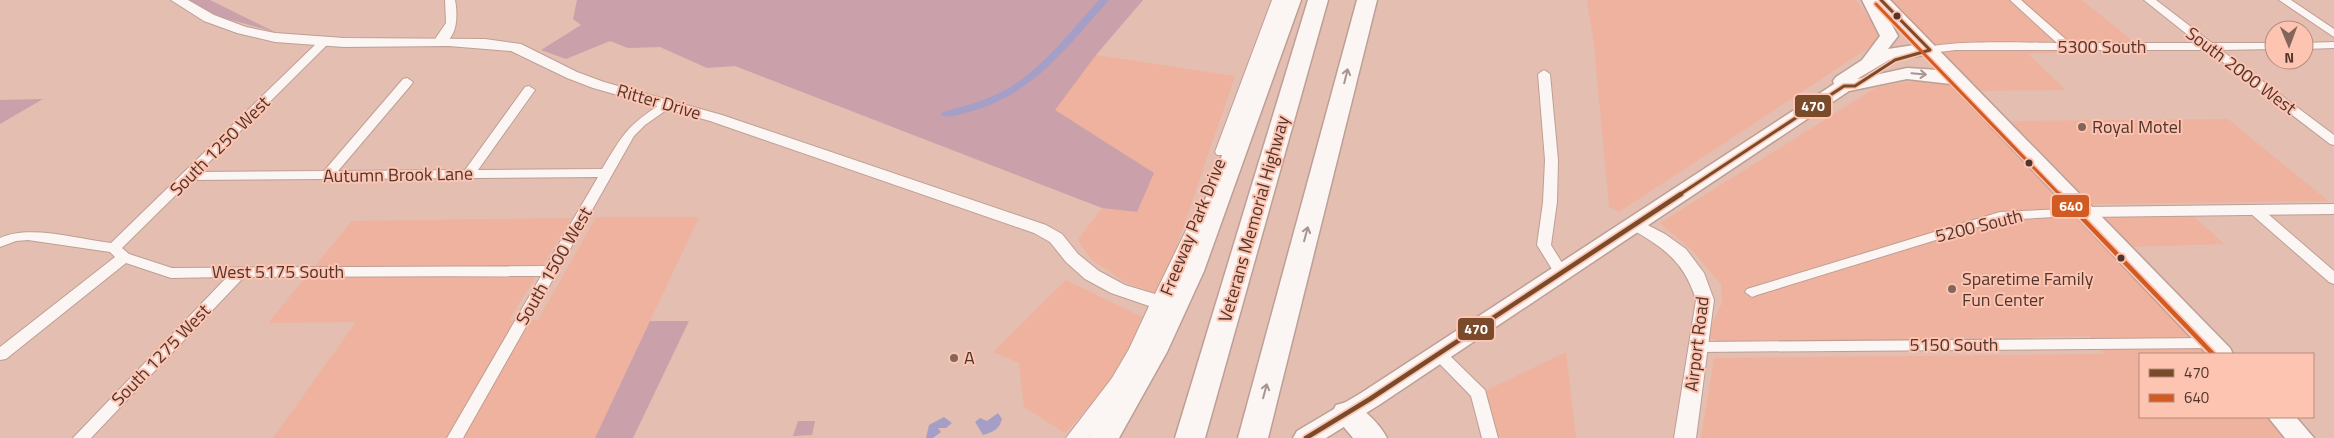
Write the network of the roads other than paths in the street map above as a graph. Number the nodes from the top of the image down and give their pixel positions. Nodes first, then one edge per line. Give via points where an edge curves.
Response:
1 (178, 0) edge
2 (450, 0) edge
3 (1279, 0) edge
4 (1291, 0) edge
5 (1305, 0) edge
6 (1318, 0) edge
7 (1367, 0) edge
8 (1870, 0) edge
9 (1881, 0) edge
10 (2015, 0) edge
11 (2148, 0) edge
12 (2284, 0) edge
13 (2334, 34) edge
14 (324, 42) junction
15 (439, 42) junction
16 (2334, 45) edge
17 (2208, 46) junction
18 (2264, 46) edge
19 (2314, 46) edge
20 (2068, 48) junction
21 (1930, 50) junction
22 (1871, 60) junction
23 (1544, 74) dead end
24 (1958, 80) junction
25 (407, 82) dead end
26 (1849, 86) junction
27 (529, 90) dead end
28 (666, 106) junction
29 (2334, 141) edge
30 (607, 173) junction
31 (470, 174) junction
32 (189, 176) junction
33 (327, 176) junction
34 (2334, 209) edge
35 (2255, 210) junction
36 (2084, 212) junction
37 (1634, 224) junction
38 (7, 240) edge
39 (119, 253) junction
40 (550, 271) junction
41 (1560, 271) junction
42 (241, 272) junction
43 (2334, 279) edge
44 (1752, 292) dead end
45 (1161, 303) junction
46 (1698, 347) junction
47 (2216, 348) edge
48 (1438, 354) junction
49 (0, 355) edge
50 (1196, 412) junction
51 (1347, 414) junction
52 (2282, 418) edge
53 (81, 438) edge
54 (455, 438) edge
55 (1077, 438) edge
56 (1104, 438) edge
57 (1190, 438) edge
58 (1252, 438) edge
59 (1306, 438) edge
60 (1372, 438) edge
61 (1490, 438) edge
62 (1685, 438) edge
63 (2301, 438) edge

1 - 14 street, Ritter Drive via 201,16 262,37
2 - 15 street via 454,16 451,27
3 - 45 street, Freeway Park Drive via 1189,244
4 - 56 highway via 1190,271 1152,352
5 - 50 highway via 1235,226 1201,350
6 - 50 highway, Veterans Memorial Highway
58 -> 7 highway
8 - 22 main road via 1889,36
9 - 21 main road
10 - 20 street
11 - 17 street, South 2000 West
12 - 13 street
14 - 15 street, Ritter Drive
14 - 32 street, South 1250 West
15 - 28 street, Ritter Drive via 523,49 579,78
16 - 19 street
17 - 18 street, 5300 South
17 - 20 street, 5300 South
17 - 29 street, South 2000 West
20 - 21 street, 5300 South via 1956,47
21 - 22 main road via 1905,50
21 - 24 main road
21 - 26 main road via 1895,60
22 - 26 main road via 1842,81
23 - 41 street via 1551,129 1551,214 1544,245
26 -> 24 main road via 1916,73
24 - 36 main road
25 - 33 street
26 - 37 main road
27 - 31 street
28 - 30 street, South 1500 West via 629,134
28 - 45 street, Ritter Drive via 716,118 1040,229 1056,238 1092,275 1118,290
30 - 31 street, Autumn Brook Lane
30 - 40 street, South 1500 West
31 - 33 street, Autumn Brook Lane
32 - 33 street, Autumn Brook Lane
32 - 39 street, South 1250 West
34 - 35 street, 5200 South
35 - 36 street, 5200 South
35 - 43 street
36 - 44 street, 5200 South via 2000,216
36 - 47 main road
37 - 41 main road
37 - 46 street, Airport Road via 1679,251 1702,282 1706,300
38 - 39 street, West 5175 South via 28,236
39 - 42 street, West 5175 South via 171,273
39 - 49 street, South 1250 West
40 - 42 street, West 5175 South
40 - 54 street, South 1500 West
41 - 48 main road
42 - 53 street, South 1275 West
45 - 55 street, Freeway Park Drive via 1140,349 1119,383
46 - 47 street, 5150 South
46 - 62 street, Airport Road
48 - 51 main road
48 - 61 street via 1479,394
50 - 57 highway, Veterans Memorial Highway
51 - 59 main road
51 - 60 highway
52 - 63 main road

